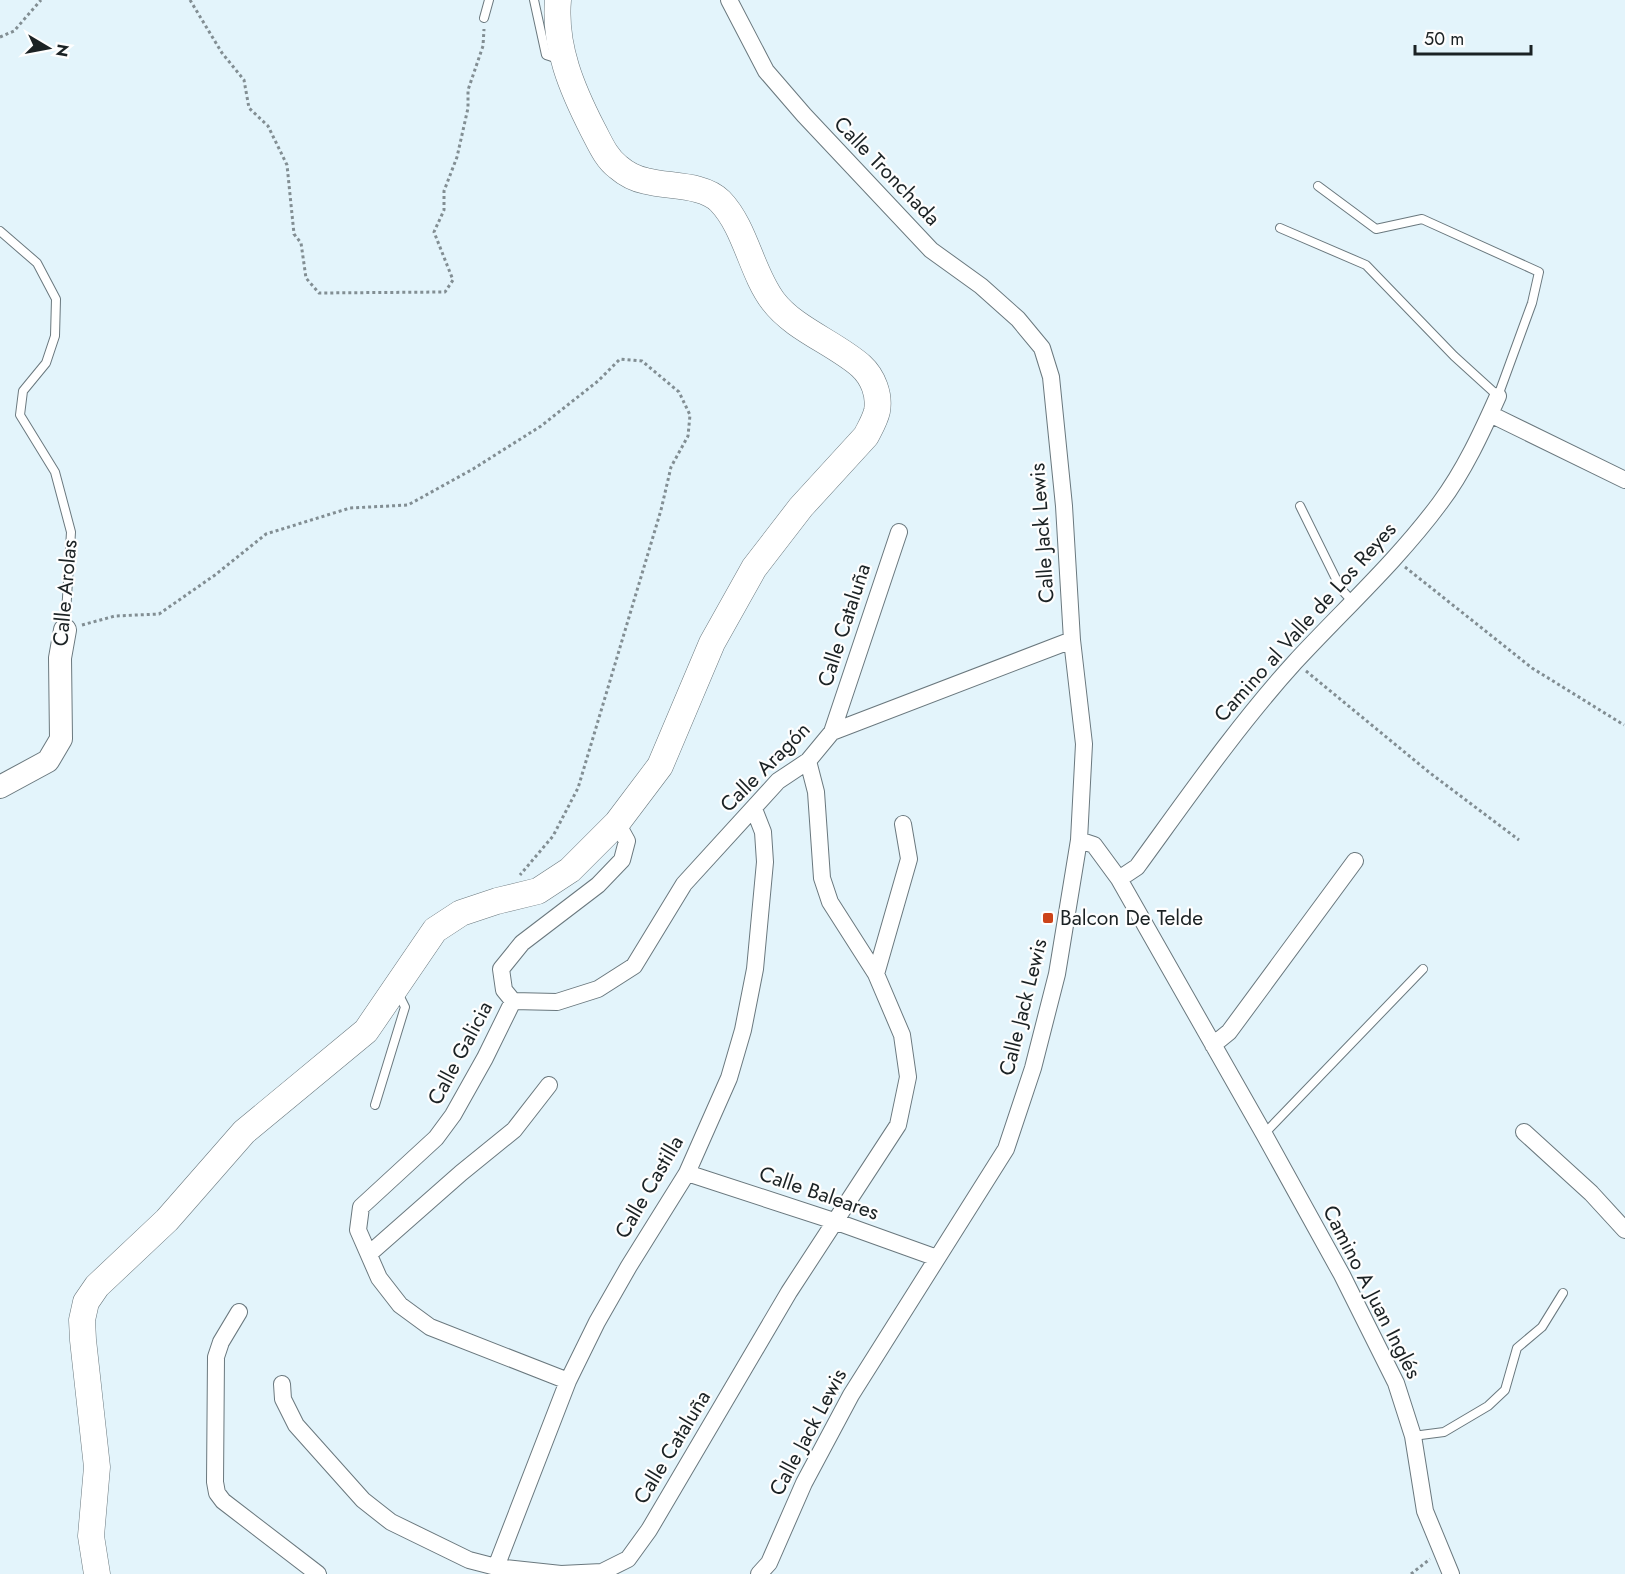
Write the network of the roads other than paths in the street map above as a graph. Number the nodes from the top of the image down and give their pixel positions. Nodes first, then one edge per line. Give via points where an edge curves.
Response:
1 (489, 0) edge
2 (534, 0) edge
3 (558, 0) edge
4 (729, 0) edge
5 (484, 18) road end
6 (564, 61) junction
7 (1318, 186) dead end
8 (1280, 228) dead end
9 (0, 231) edge
10 (1042, 348) joint
11 (1498, 396) junction
12 (1490, 414) junction
13 (1625, 480) edge
14 (1300, 506) dead end
15 (899, 532) dead end
16 (1353, 602) junction
17 (64, 630) joint
18 (1072, 640) junction
19 (832, 732) junction
20 (808, 761) junction
21 (0, 787) edge
22 (754, 809) junction
23 (617, 823) junction
24 (903, 824) dead end
25 (1079, 840) junction
26 (1355, 861) dead end
27 (1119, 879) junction
28 (1423, 969) dead end
29 (876, 974) junction
30 (396, 988) junction
31 (513, 1001) junction
32 (1213, 1045) junction
33 (549, 1085) dead end
34 (375, 1106) dead end
35 (1524, 1132) dead end
36 (1264, 1134) junction
37 (687, 1173) junction
38 (834, 1221) junction
39 (1625, 1230) edge
40 (369, 1254) junction
41 (937, 1258) junction
42 (1563, 1293) dead end
43 (239, 1312) dead end
44 (568, 1381) junction
45 (282, 1384) dead end
46 (1413, 1436) junction
47 (496, 1567) junction
48 (97, 1574) edge
49 (318, 1574) edge
50 (759, 1574) edge
51 (1451, 1574) edge

1 - 5 lane
2 - 6 lane via 546,55
3 - 6 main road
4 - 10 street, Calle Tronchada via 766,71 804,115 931,250 981,286 1018,319
6 - 23 main road via 583,111 604,152 616,166 646,182 704,191 718,200 734,222 774,302 861,366 877,394 877,411 866,436 801,507 754,568 712,643 660,766
7 - 11 lane, Camino al Valle de Los Reyes via 1376,229 1422,219 1539,272 1532,303
8 - 11 lane via 1366,265
9 - 17 lane, Calle Arolas via 37,263 56,299 55,336 46,363 23,391 20,415 55,472 71,532
10 - 18 street, Calle Jack Lewis via 1051,377
11 - 12 street, Camino al Valle de Los Reyes
12 - 13 street
12 - 16 street, Camino al Valle de Los Reyes via 1441,502
14 - 16 lane via 1341,589
15 - 19 street, Calle Cataluña
16 - 27 street, Camino al Valle de Los Reyes via 1235,733 1137,867
17 - 21 street, Calle Arolas via 60,658 61,739 48,761
18 - 19 street, Calle Aragón
18 - 25 street, Calle Jack Lewis via 1084,744
19 - 20 street, Calle Aragón
20 - 22 street, Calle Aragón via 778,781
20 - 29 street, Calle Cataluña via 816,792 822,878 830,902
22 - 31 street, Calle Aragón via 684,884 634,966 598,989 557,1002
22 - 37 street, Calle Castilla via 763,832 765,862 743,1030 729,1078
23 - 30 main road via 570,870 538,891 461,913 435,930
23 - 31 street, Calle Galicia via 627,841 622,860 598,885 522,943 501,969 504,990
24 - 29 street via 909,859
25 - 27 street, Camino A Juan Inglés via 1094,845
25 - 41 street, Calle Jack Lewis via 1057,974 1033,1068 1006,1149
26 - 32 street via 1229,1032
27 - 32 street, Camino A Juan Inglés
28 - 36 lane
29 - 38 street, Calle Cataluña via 902,1035 908,1077 898,1125
30 - 34 lane via 405,1007
30 - 48 main road via 366,1031 244,1132 167,1220 97,1286 86,1302 82,1320 97,1467 91,1536
31 - 40 street, Calle Galicia via 453,1115 436,1138 361,1207 358,1230
32 - 36 street, Camino A Juan Inglés
33 - 40 street via 514,1130
35 - 39 street
36 - 46 street, Camino A Juan Inglés via 1396,1383
37 - 38 street, Calle Baleares
37 - 44 street, Calle Castilla via 629,1266
38 - 41 street, Calle Baleares
38 - 47 street, Calle Cataluña via 628,1559 602,1572 561,1574
40 - 44 street, Calle Galicia via 379,1278 400,1305 430,1327
41 - 50 street, Calle Jack Lewis via 851,1395 804,1483 769,1563
42 - 46 lane via 1542,1327 1517,1348 1504,1390 1488,1406 1444,1432
43 - 49 street via 216,1357 217,1493
44 - 47 street, Calle Castilla
45 - 47 street, Calle Cataluña via 283,1399 296,1425 363,1500 391,1522 469,1560
46 - 51 street, Camino A Juan Inglés via 1425,1512

